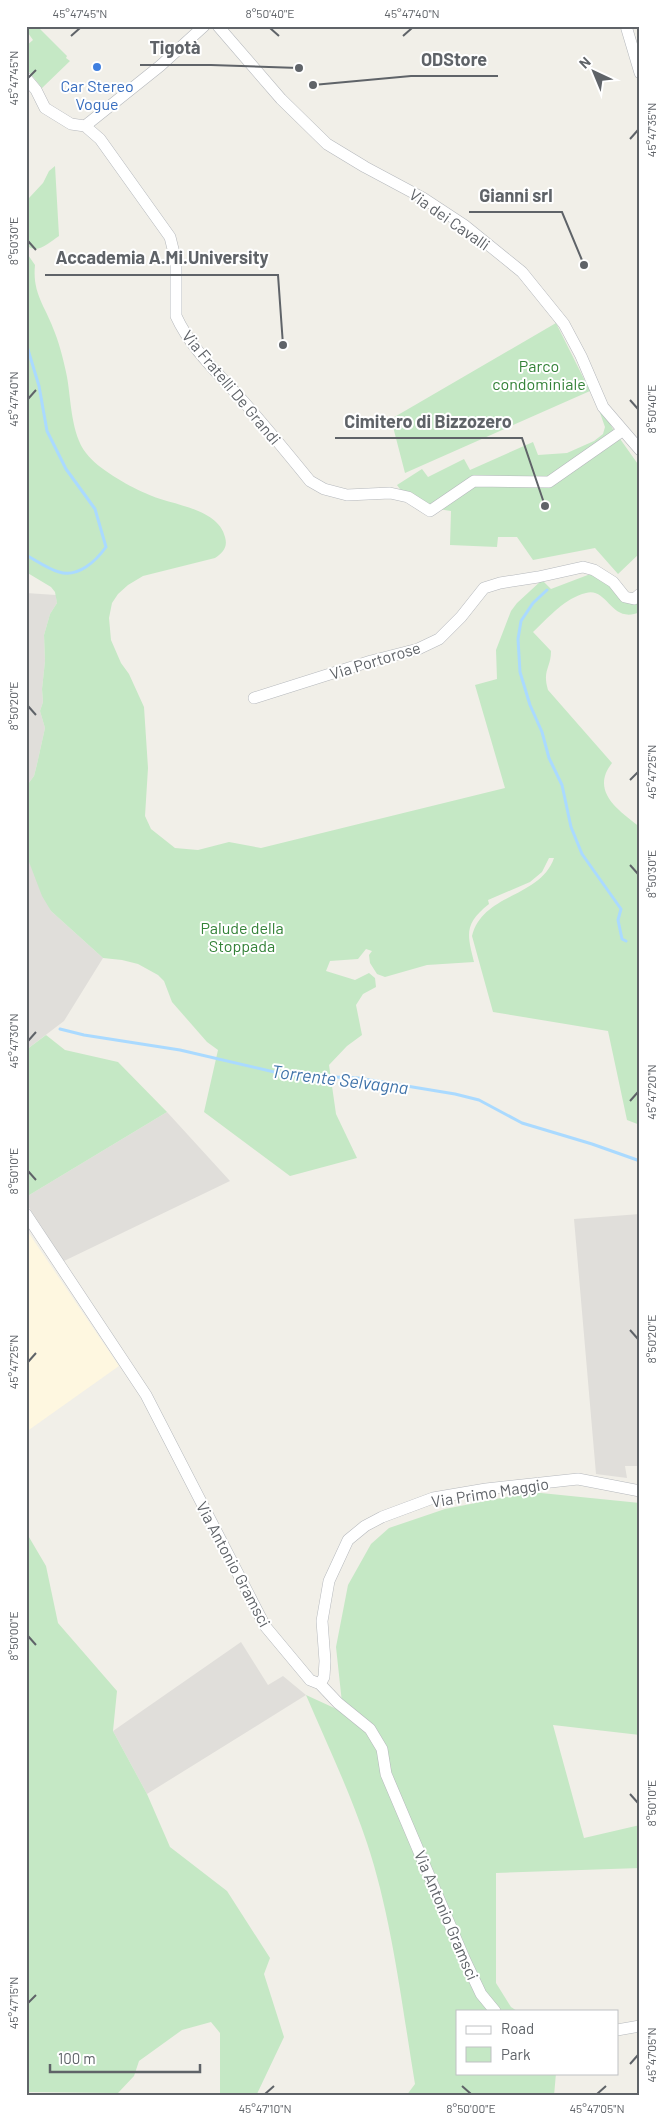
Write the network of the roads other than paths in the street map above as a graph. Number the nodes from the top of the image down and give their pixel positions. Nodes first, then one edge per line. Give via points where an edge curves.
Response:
1 (204, 26) edge
2 (218, 26) edge
3 (626, 26) edge
4 (640, 73) edge
5 (26, 78) edge
6 (86, 126) junction
7 (622, 431) junction
8 (640, 450) edge
9 (640, 594) edge
10 (254, 698) dead end
11 (26, 1214) edge
12 (640, 1491) edge
13 (320, 1684) junction
14 (494, 2010) edge
15 (640, 2026) edge
16 (618, 2030) edge

1 - 6 street
2 - 7 street, Via dei Cavalli via 281,99 328,144 423,198 522,272 564,324 603,406
3 - 4 street
5 - 6 street via 46,108 71,124
6 - 7 street, Via Fratelli De Grandi via 100,139 170,237 176,261 176,316 180,324 199,352 310,481 324,489 347,495 390,494 408,498 430,511 474,481 549,482
7 - 8 street, Via dei Cavalli
9 - 10 street, Via Portorose via 634,599 625,597 613,582 583,567 500,583 484,588 439,639 418,649
11 - 13 street, Via Antonio Gramsci via 146,1395 265,1626 310,1680
12 - 13 street, Via Primo Maggio via 578,1479 486,1489 433,1498 365,1526 348,1540 328,1581 322,1621 324,1677
13 - 14 street, Via Antonio Gramsci via 370,1729 382,1749 386,1774 464,1958 481,1994
15 - 16 street

